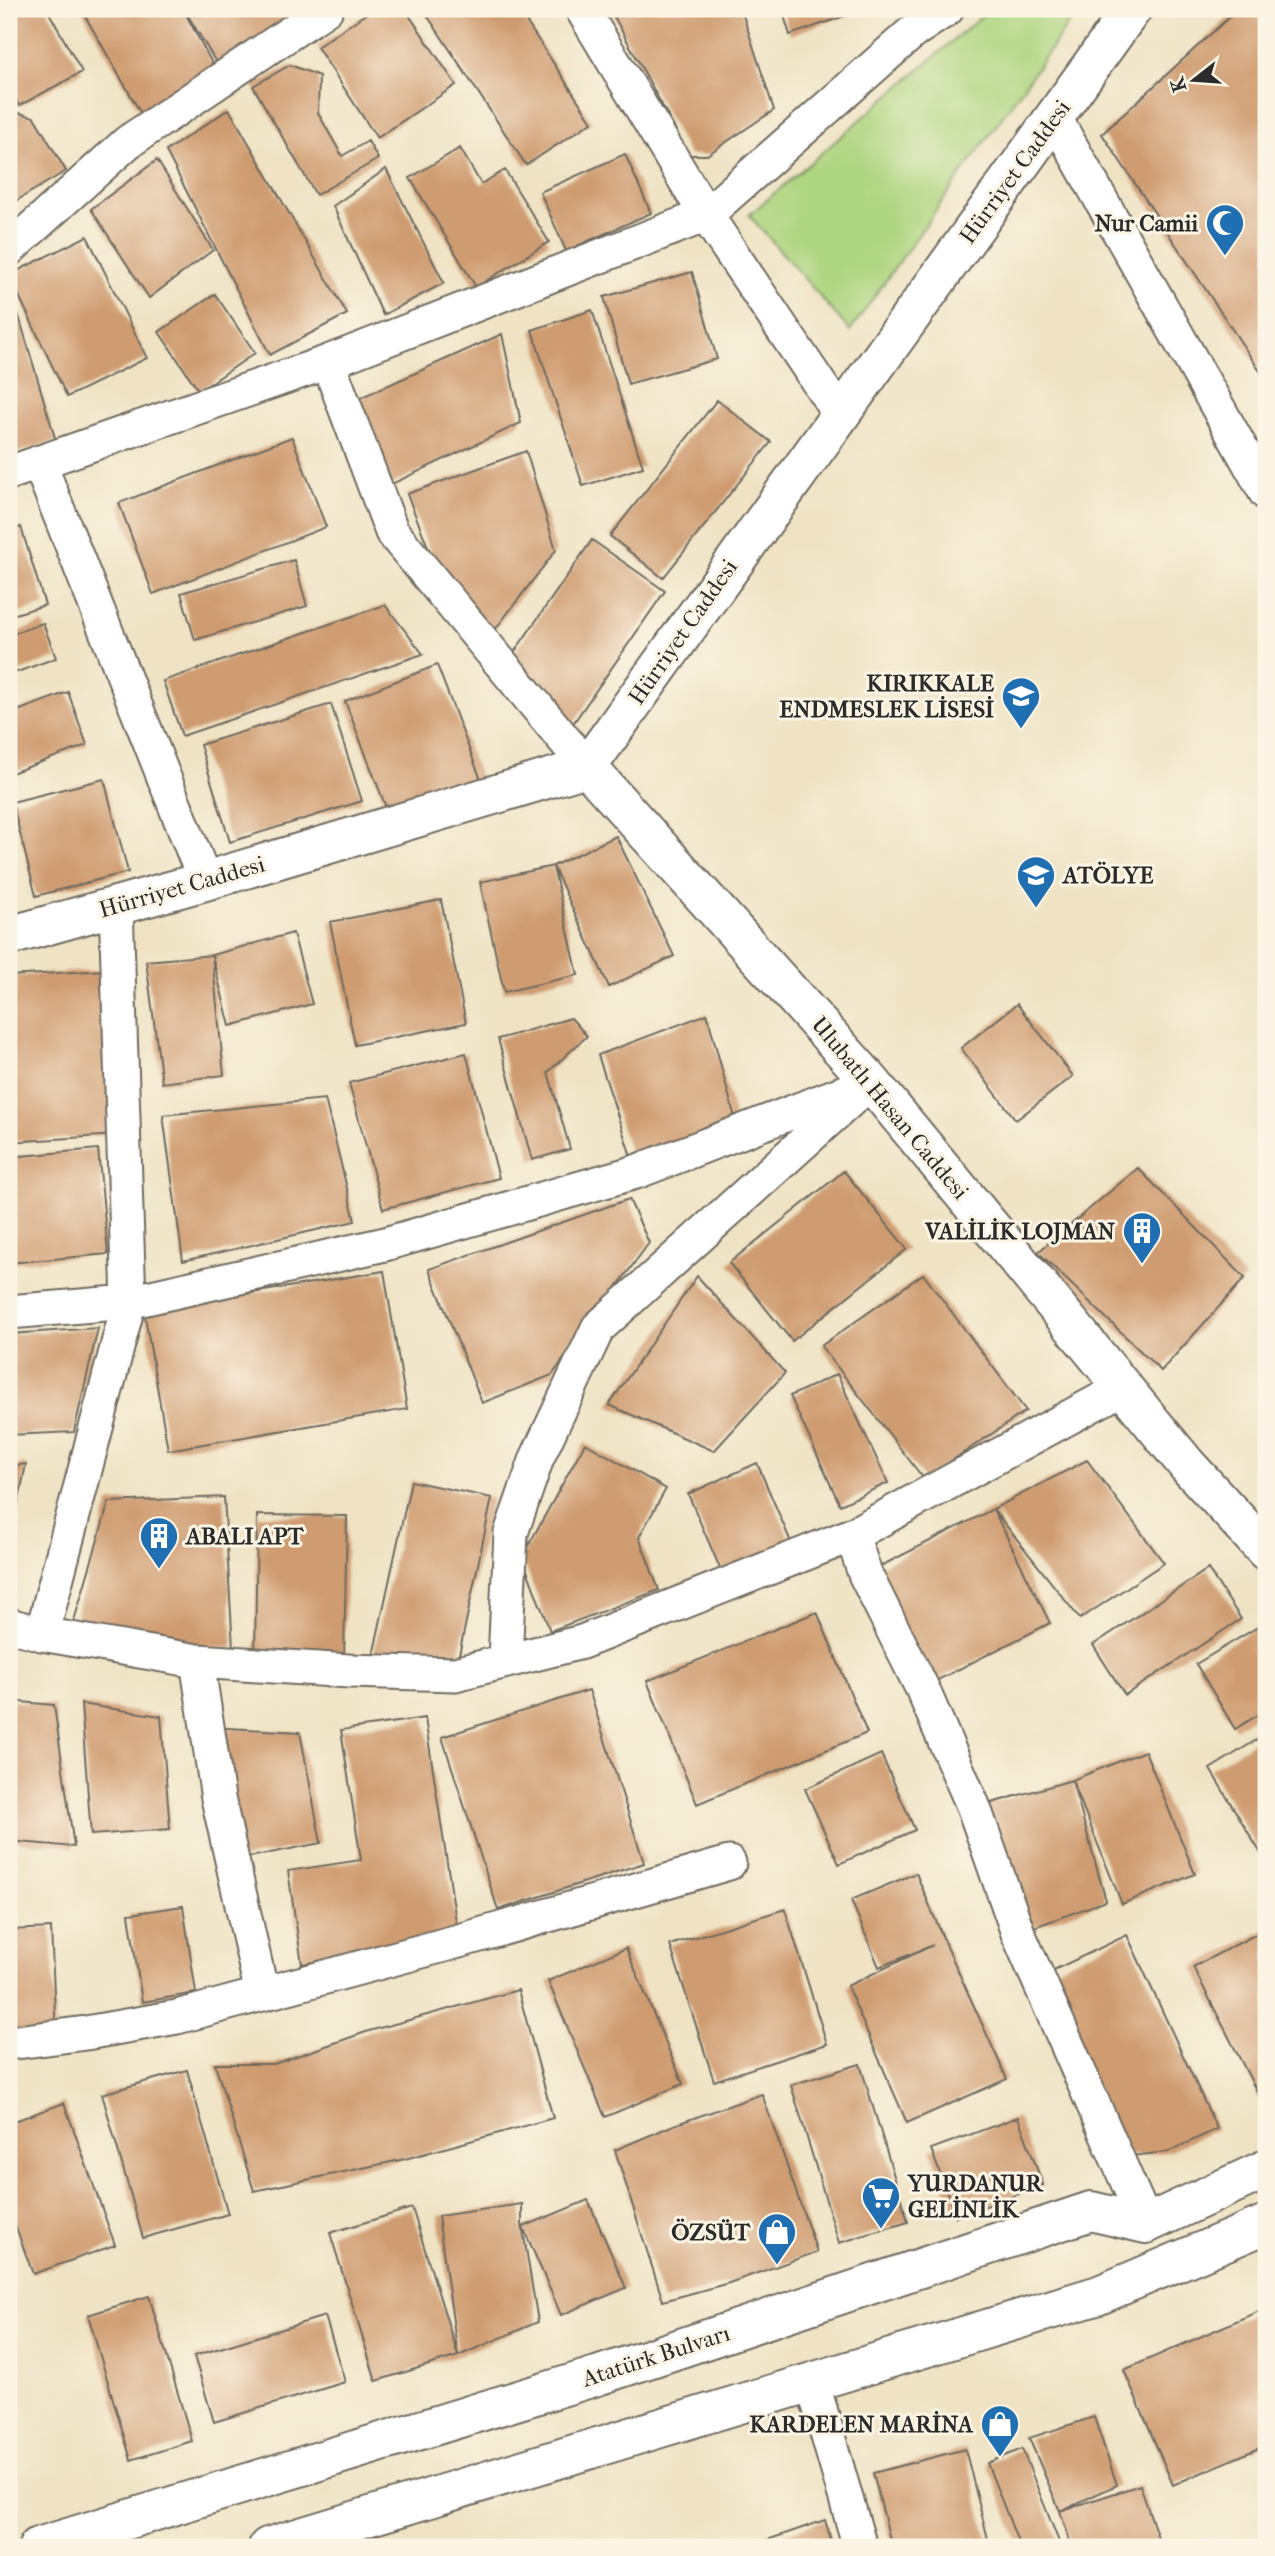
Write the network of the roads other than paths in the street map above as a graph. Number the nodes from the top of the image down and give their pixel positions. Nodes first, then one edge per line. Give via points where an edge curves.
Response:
1 (326, 9) edge
2 (582, 9) edge
3 (947, 9) edge
4 (1132, 9) edge
5 (1055, 118) junction
6 (706, 215) junction
7 (9, 249) edge
8 (328, 362) junction
9 (839, 413) junction
10 (24, 468) edge
11 (1266, 493) edge
12 (587, 767) junction
13 (205, 881) junction
14 (116, 905) junction
15 (9, 936) edge
16 (871, 1082) junction
17 (129, 1302) junction
18 (9, 1312) edge
19 (1123, 1388) junction
20 (852, 1535) junction
21 (1266, 1551) edge
22 (9, 1625) edge
23 (42, 1633) junction
24 (505, 1660) junction
25 (197, 1661) junction
26 (729, 1863) dead end
27 (262, 1994) junction
28 (9, 2043) edge
29 (1266, 2169) edge
30 (1146, 2224) junction
31 (1266, 2224) edge
32 (811, 2381) junction
33 (311, 2541) edge
34 (38, 2547) edge
35 (268, 2547) edge
36 (860, 2547) edge

1 - 7 street via 128,142
2 - 6 street
3 - 6 street via 915,30
4 - 5 street, Hürriyet Caddesi
5 - 9 street, Hürriyet Caddesi
5 - 11 street
6 - 8 street
6 - 9 street
8 - 10 street
8 - 12 street via 392,532
9 - 12 street, Hürriyet Caddesi
10 - 13 street
12 - 13 street, Hürriyet Caddesi
12 - 16 street, Ulubatlı Hasan Caddesi
13 - 14 street, Hürriyet Caddesi
14 - 15 street, Hürriyet Caddesi
14 - 17 street
16 - 17 street via 636,1172 385,1244
16 - 19 street, Ulubatlı Hasan Caddesi
16 - 24 street via 598,1328 537,1458 511,1533
17 - 18 street
17 - 23 street
19 - 20 street
19 - 21 street, Ulubatlı Hasan Caddesi
20 - 24 street via 582,1642
20 - 30 street via 865,1574 922,1688 974,1808 1018,1933
22 - 23 street
23 - 25 street
24 - 25 street via 455,1674
25 - 27 street via 218,1798
26 - 27 street
27 - 28 street via 177,2017
29 - 30 street
30 - 34 street, Atatürk Bulvarı via 1091,2211 597,2376
31 - 32 street via 1099,2295
32 - 33 street
32 - 36 street
33 - 35 street

